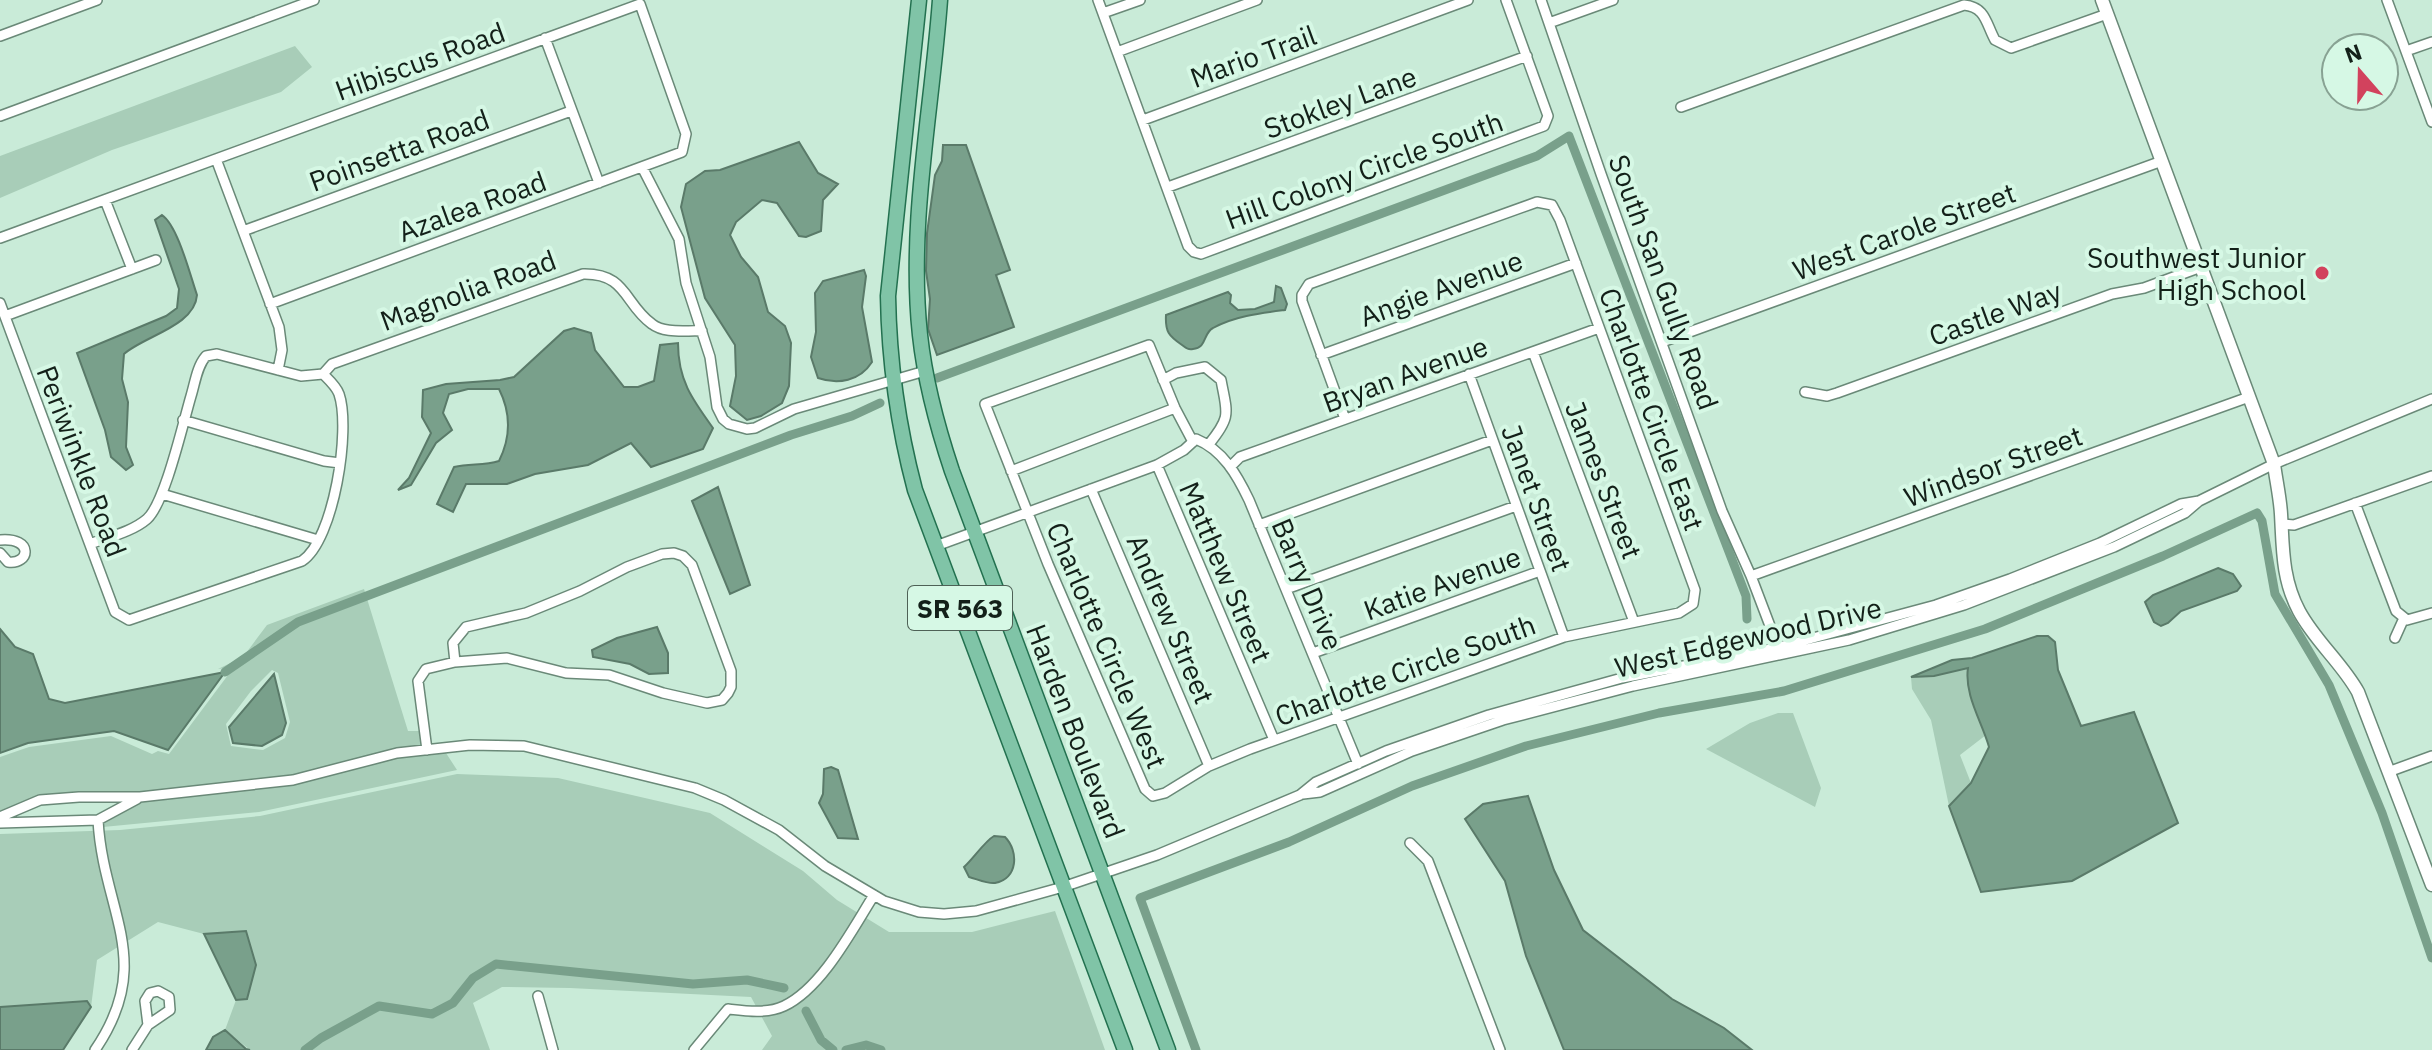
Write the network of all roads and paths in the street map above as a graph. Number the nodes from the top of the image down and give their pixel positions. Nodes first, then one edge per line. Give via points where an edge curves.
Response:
1 (97, 0) edge
2 (314, 0) edge
3 (940, 0) edge
4 (1098, 0) edge
5 (1140, 0) edge
6 (1257, 0) edge
7 (1468, 0) edge
8 (1506, 0) edge
9 (1541, 0) edge
10 (1613, 0) edge
11 (2102, 0) edge
12 (2387, 0) edge
13 (919, 2) edge
14 (1103, 13) junction
15 (2107, 14) junction
16 (1549, 23) junction
17 (0, 36) edge
18 (545, 38) junction
19 (2432, 42) edge
20 (2406, 51) junction
21 (1117, 52) junction
22 (936, 53) junction
23 (1527, 56) junction
24 (1681, 107) dead end
25 (571, 111) junction
26 (0, 116) edge
27 (1143, 120) junction
28 (2432, 122) edge
29 (685, 145) joint
30 (216, 159) junction
31 (2162, 161) junction
32 (642, 167) junction
33 (599, 183) junction
34 (1168, 187) junction
35 (105, 200) junction
36 (243, 231) junction
37 (0, 238) edge
38 (156, 260) dead end
39 (1576, 263) junction
40 (2201, 267) junction
41 (132, 269) junction
42 (0, 303) edge
43 (270, 304) junction
44 (5, 316) junction
45 (1599, 328) junction
46 (702, 331) junction
47 (1662, 342) junction
48 (1533, 352) junction
49 (1321, 355) junction
50 (278, 370) junction
51 (925, 371) junction
52 (323, 374) junction
53 (1469, 374) junction
54 (893, 379) junction
55 (1163, 380) junction
56 (1805, 392) dead end
57 (2249, 397) junction
58 (2432, 399) edge
59 (1175, 408) junction
60 (1345, 419) junction
61 (183, 420) junction
62 (1492, 440) junction
63 (1193, 442) junction
64 (1209, 444) junction
65 (340, 463) junction
66 (2274, 464) junction
67 (1157, 465) junction
68 (1230, 467) junction
69 (1011, 471) junction
70 (2432, 476) edge
71 (1091, 489) junction
72 (162, 494) junction
73 (2355, 503) junction
74 (1516, 506) junction
75 (1027, 512) junction
76 (2281, 524) junction
77 (1259, 525) junction
78 (974, 531) junction
79 (0, 540) edge
80 (318, 540) junction
81 (90, 544) junction
82 (936, 546) junction
83 (0, 553) edge
84 (1540, 571) junction
85 (1751, 576) junction
86 (1286, 589) junction
87 (1686, 611) joint
88 (2432, 613) edge
89 (2404, 618) junction
90 (1634, 622) junction
91 (1564, 637) junction
92 (2395, 638) dead end
93 (1777, 652) junction
94 (1313, 653) junction
95 (455, 662) junction
96 (1339, 717) junction
97 (1274, 740) junction
98 (427, 750) junction
99 (2432, 756) edge
100 (1358, 764) junction
101 (1209, 766) junction
102 (2388, 772) junction
103 (1148, 794) joint
104 (1300, 795) junction
105 (140, 797) junction
106 (0, 820) edge
107 (98, 820) junction
108 (1410, 843) dead end
109 (1102, 873) junction
110 (2432, 885) edge
111 (1063, 887) junction
112 (874, 895) junction
113 (538, 996) dead end
114 (148, 1025) dead end
115 (95, 1050) edge
116 (132, 1050) edge
117 (553, 1050) edge
118 (694, 1050) edge
119 (1125, 1050) edge
120 (1168, 1050) edge
121 (1500, 1050) edge

1 - 17 street
2 - 26 street
3 - 22 main road, Harden Boulevard / SR 563
4 - 14 street
5 - 14 street
6 - 21 street
7 - 27 street, Mario Trail
8 - 23 street
9 - 16 street, South San Gully Road
10 - 16 street
11 - 15 street
12 - 20 street
13 - 22 main road via 924,43
13 - 54 main road, SR 563 via 888,296
14 - 21 street
15 - 24 street via 2011,48 1995,40 1982,12 1964,5
15 - 31 street
16 - 47 street, South San Gully Road
18 - 25 street
18 - 29 street, Hibiscus Road via 640,4 686,134
18 - 30 street, Hibiscus Road
19 - 20 street
20 - 28 street
21 - 27 street
22 - 51 main road, Harden Boulevard / SR 563 via 918,232
23 - 34 street, Stokley Lane
23 - 34 street, Hill Colony Circle South via 1548,116 1538,129 1201,254 1188,246
25 - 33 street
25 - 36 street, Poinsetta Road
27 - 34 street
29 - 32 street, Azalea Road via 675,156
30 - 35 street
30 - 36 street
31 - 40 street
31 - 47 street, West Carole Street
32 - 33 street, Azalea Road
32 - 46 street via 679,239
33 - 43 street, Azalea Road
35 - 37 street
35 - 41 street
36 - 43 street
38 - 41 street
39 - 45 street, Charlotte Circle East
39 - 49 street, Angie Avenue
39 - 49 street, Charlotte Circle East via 1552,205 1537,202 1350,269 1309,284 1302,295
40 - 56 street, Castle Way via 1837,393
40 - 57 street
41 - 44 street
42 - 44 street, Periwinkle Road
43 - 50 street via 281,339
44 - 81 street, Periwinkle Road
45 - 48 street, Bryan Avenue
45 - 87 street, Charlotte Circle East via 1695,590
46 - 52 street, Magnolia Road via 656,327 615,283 583,274 332,364
46 - 54 street via 719,413 738,428 755,428 794,409
47 - 85 street, South San Gully Road
48 - 53 street, Bryan Avenue
48 - 90 street, James Street
49 - 60 street
50 - 52 street
50 - 61 street via 217,354 206,356
51 - 54 street
51 - 78 main road, Harden Boulevard / SR 563 via 938,428
52 - 65 street via 339,395
53 - 60 street, Bryan Avenue
53 - 62 street, Janet Street
54 - 82 main road, SR 563 via 915,490
55 - 59 street
55 - 64 street via 1205,367 1221,380 1227,415
55 - 69 street, Charlotte Circle West via 1149,345 985,404
57 - 66 street
57 - 85 street, Windsor Street
58 - 66 street, West Edgewood Drive
59 - 63 street
59 - 69 street
60 - 68 street, Bryan Avenue via 1240,457
61 - 65 street
61 - 72 street
62 - 74 street, Janet Street
62 - 77 street
63 - 64 street
63 - 67 street
64 - 68 street, Barry Drive
65 - 80 street via 334,499
66 - 76 street
66 - 93 street, West Edgewood Drive via 2010,579
67 - 71 street
67 - 97 street, Matthew Street
68 - 77 street, Barry Drive
69 - 75 street, Charlotte Circle West
70 - 73 street
71 - 75 street
71 - 101 street, Andrew Street
72 - 80 street
72 - 81 street via 143,522
73 - 76 street via 2294,525
73 - 89 street via 2396,611
74 - 84 street, Janet Street
74 - 86 street
75 - 78 street
75 - 103 street, Charlotte Circle West
76 - 102 street via 2282,561 2293,599 2358,692
77 - 86 street, Barry Drive
78 - 82 street
78 - 109 main road, Harden Boulevard / SR 563
79 - 83 street via 16,540 25,551 16,563
80 - 81 street, Periwinkle Road via 302,561 135,620 115,612
82 - 111 main road, SR 563
84 - 91 street, Janet Street
84 - 94 street, Katie Avenue
85 - 93 street, South San Gully Road
86 - 94 street, Barry Drive
87 - 90 street, Charlotte Circle South
88 - 89 street
89 - 92 street
90 - 91 street, Charlotte Circle South
91 - 96 street, Charlotte Circle South
93 - 100 street, West Edgewood Drive via 1622,678 1428,735
93 - 104 street, West Edgewood Drive via 1503,720 1412,751 1320,792
94 - 96 street, Barry Drive
95 - 95 street via 507,658 566,673 609,675 707,703 722,700 732,677 692,565 674,553 627,567 526,613 466,627 453,643
95 - 98 street via 426,669 418,681
96 - 97 street, Charlotte Circle South
96 - 100 street, Barry Drive
97 - 101 street, Charlotte Circle South
98 - 105 street, West Edgewood Drive via 293,780
98 - 112 street, West Edgewood Drive via 524,746 695,788 769,824
99 - 102 street
100 - 104 street, West Edgewood Drive
101 - 103 street, Charlotte Circle South via 1159,796
102 - 110 street
104 - 109 street, West Edgewood Drive
105 - 106 street, West Edgewood Drive via 40,800
105 - 107 street
106 - 107 street
107 - 115 street via 126,967 119,1005
108 - 121 street via 1428,861
109 - 111 street, West Edgewood Drive
109 - 120 main road, Harden Boulevard / SR 563
111 - 112 street, West Edgewood Drive via 976,911 944,914 919,912
111 - 119 main road, SR 563
112 - 118 street via 836,955 805,991 783,1007 757,1012 728,1009
113 - 117 street
114 - 116 street

